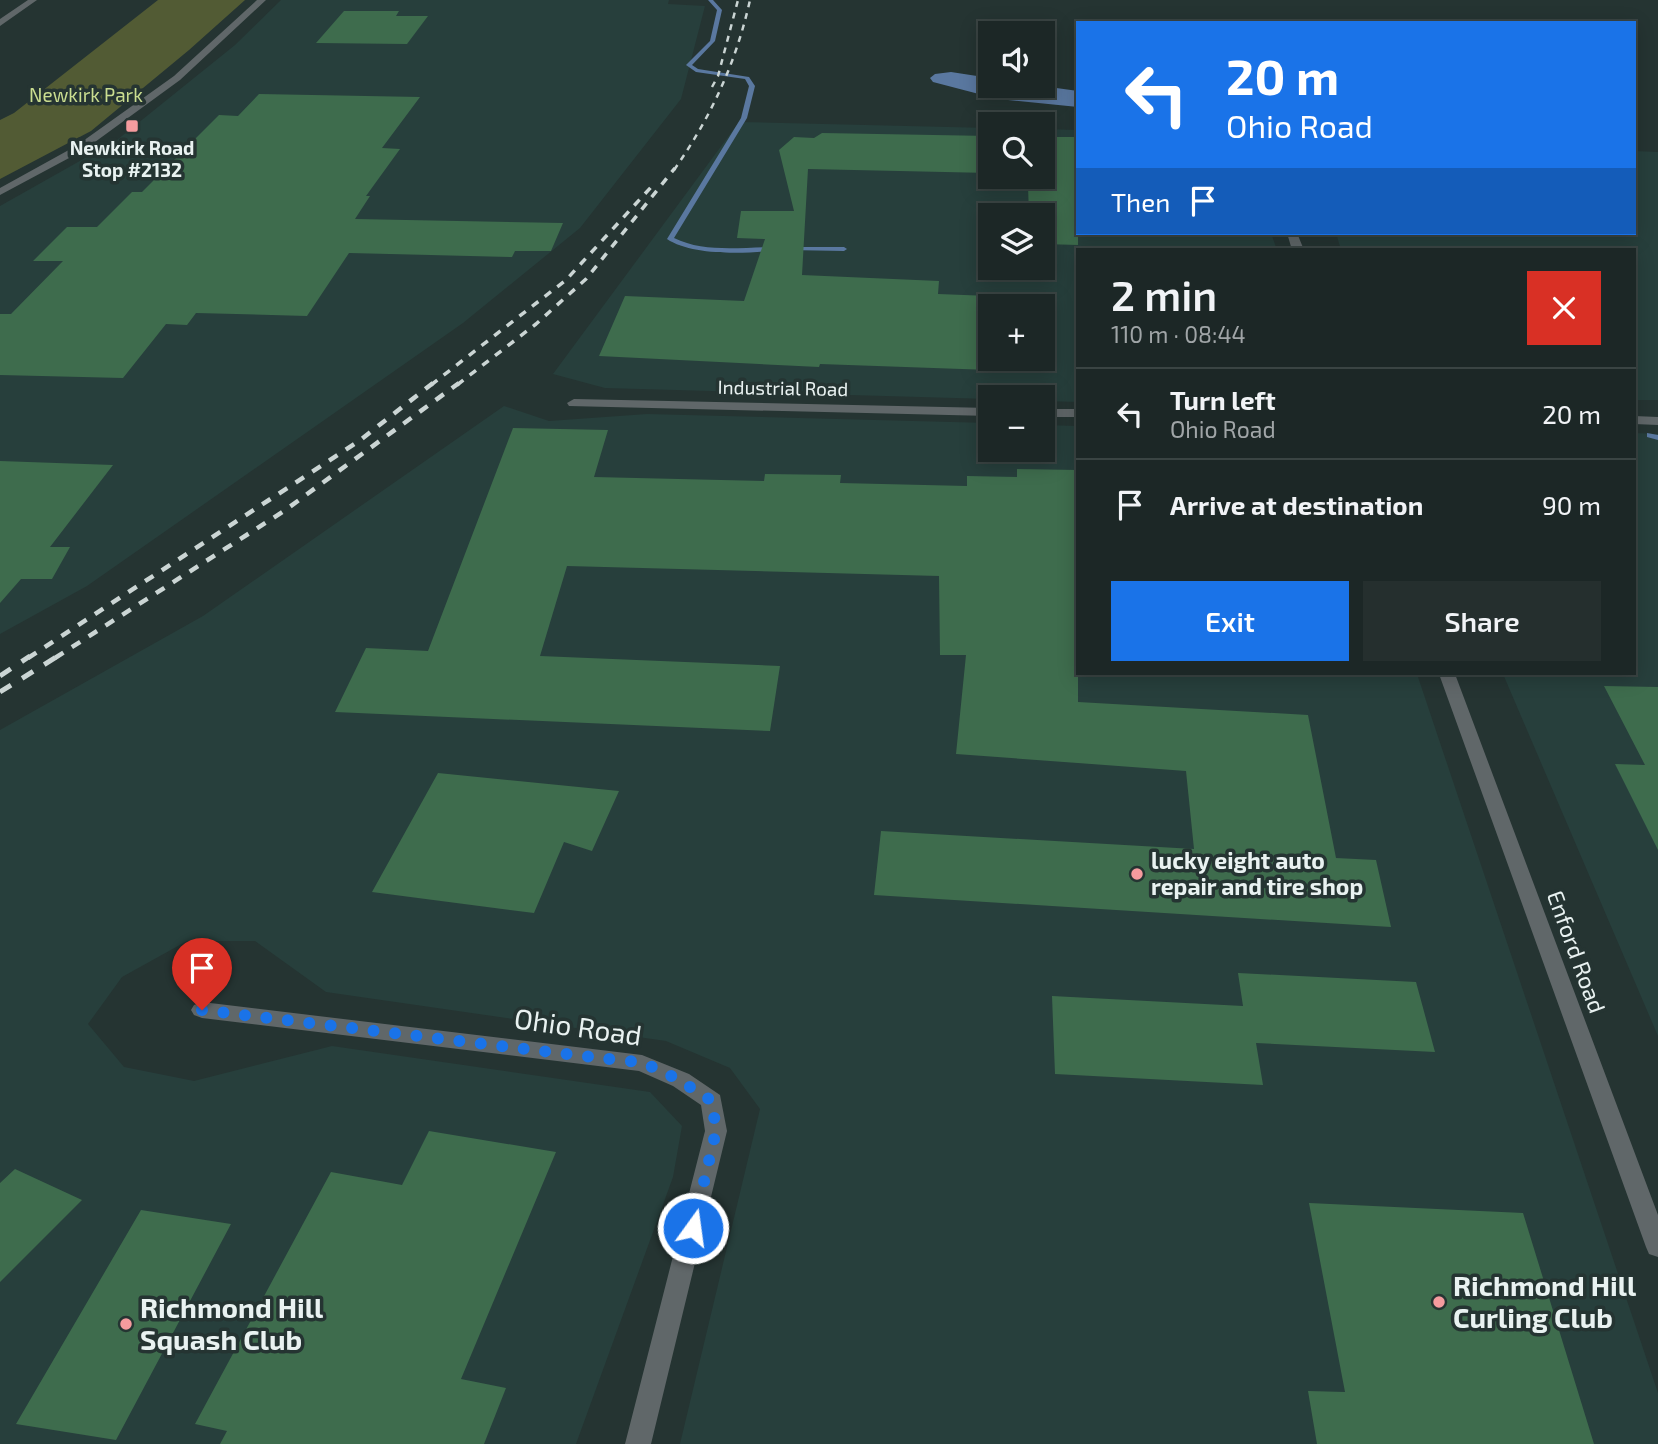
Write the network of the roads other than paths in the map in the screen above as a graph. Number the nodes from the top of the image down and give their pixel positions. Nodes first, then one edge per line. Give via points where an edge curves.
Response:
1 (33, 0) edge
2 (262, 0) edge
3 (0, 23) edge
4 (0, 192) edge
5 (574, 403) dead end
6 (978, 412) edge
7 (1055, 413) edge
8 (1076, 413) edge
9 (1636, 420) edge
10 (1658, 421) edge
11 (1447, 675) edge
12 (202, 1010) dead end
13 (1658, 1247) edge
14 (638, 1444) edge

1 - 3 street
2 - 4 street via 166,86 80,148
5 - 6 street, Industrial Road
7 - 8 street
9 - 10 street
11 - 13 street, Enford Road
12 - 14 street, Ohio Road via 642,1063 681,1080 712,1101 716,1131

